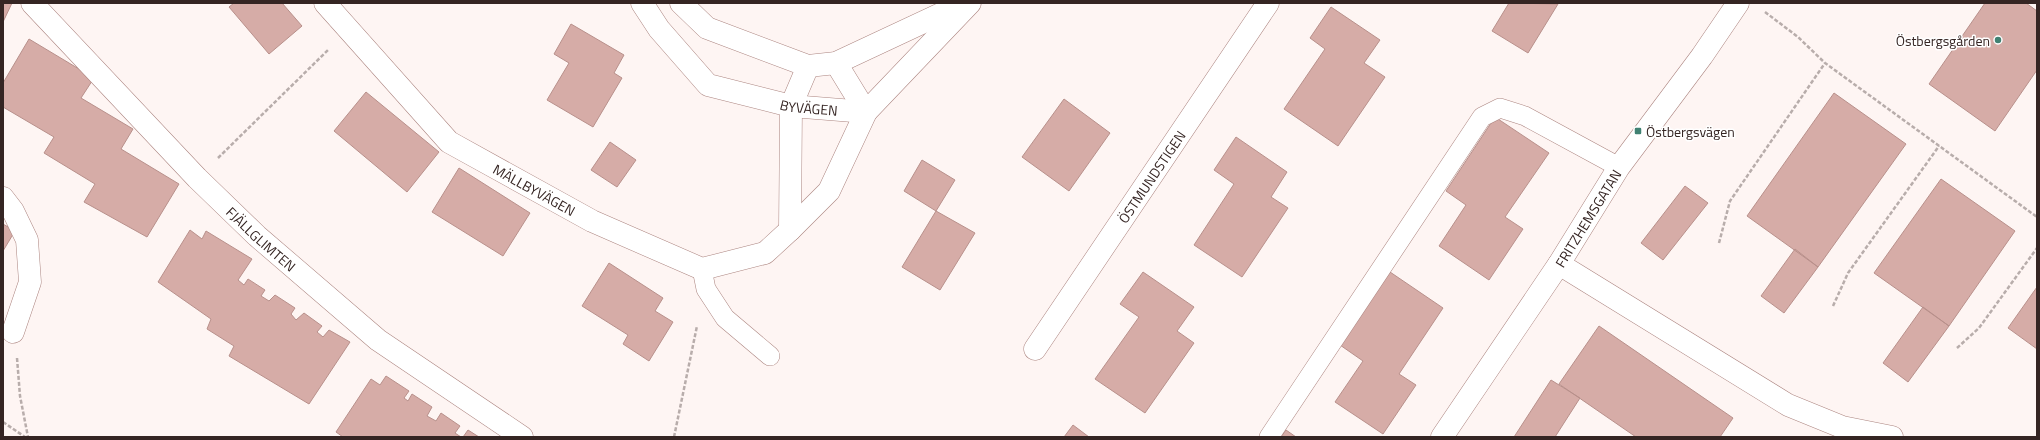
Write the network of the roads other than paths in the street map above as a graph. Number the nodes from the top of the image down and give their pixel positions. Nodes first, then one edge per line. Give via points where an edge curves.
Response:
1 (32, 3) edge
2 (325, 3) edge
3 (642, 3) edge
4 (681, 3) edge
5 (965, 3) edge
6 (970, 3) edge
7 (1268, 3) edge
8 (1738, 3) edge
9 (836, 63) junction
10 (808, 66) junction
11 (791, 106) junction
12 (866, 112) junction
13 (1619, 168) junction
14 (3, 198) edge
15 (790, 230) junction
16 (1559, 264) junction
17 (704, 279) junction
18 (13, 332) road end
19 (1035, 349) dead end
20 (770, 356) dead end
21 (522, 437) edge
22 (1269, 437) edge
23 (1442, 437) edge
24 (1892, 437) edge

1 - 21 street, FJÄLLGLIMTEN via 197,178 257,236 378,340
2 - 17 street, MÄLLBYVÄGEN via 449,142
3 - 11 street, BYVÄGEN via 659,29 708,85
4 - 10 street via 707,28
5 - 9 street
6 - 12 street
7 - 19 street, ÖSTMUNDSTIGEN
8 - 13 street, FRITZHEMSGATAN
9 - 10 street
9 - 12 street
10 - 11 street
11 - 12 street, BYVÄGEN
11 - 15 street
12 - 15 street via 829,191
13 - 16 street, FRITZHEMSGATAN
13 - 22 lane via 1525,116 1500,108 1482,117
14 - 18 street via 13,211 27,240 30,282
15 - 17 street via 765,253
16 - 23 street, FRITZHEMSGATAN
16 - 24 street via 1788,405 1842,427
17 - 20 lane via 725,318

